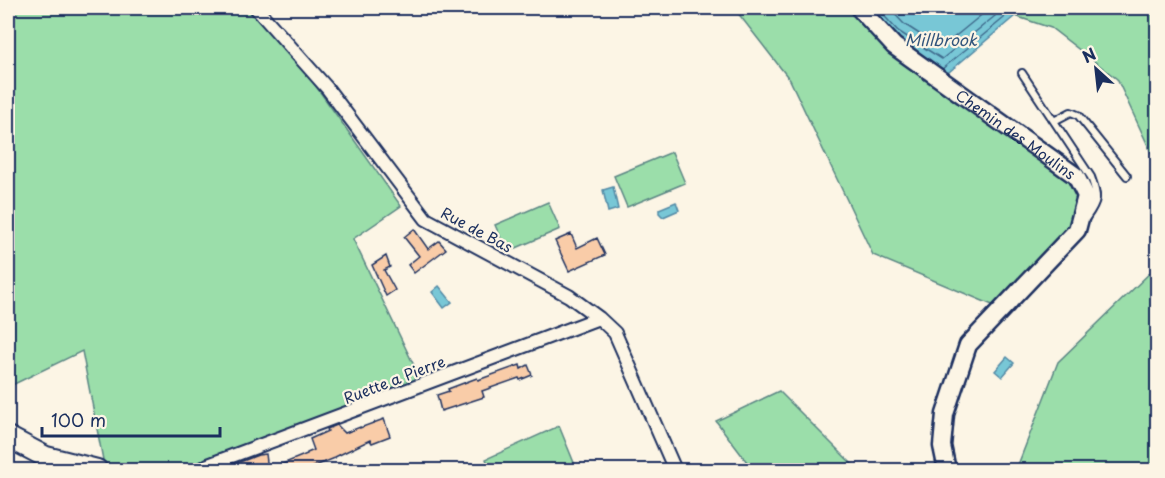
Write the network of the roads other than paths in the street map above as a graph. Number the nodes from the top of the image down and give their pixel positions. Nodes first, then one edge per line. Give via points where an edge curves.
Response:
1 (256, 8) edge
2 (859, 8) edge
3 (1022, 73) dead end
4 (1054, 121) junction
5 (1126, 176) dead end
6 (1077, 230) junction
7 (599, 318) junction
8 (8, 437) edge
9 (97, 471) edge
10 (201, 471) edge
11 (675, 471) edge
12 (947, 471) edge

1 - 7 street, Rue de Bas via 327,88 426,219 569,296
2 - 6 street, Chemin des Moulins via 894,46 1076,176 1086,196
3 - 4 lane
4 - 5 lane via 1071,112 1078,116
4 - 6 lane via 1091,177 1098,196 1095,207
6 - 12 street, Chemin des Moulins via 968,345 945,414 942,446
7 - 10 street, Ruette a Pierre via 208,465
7 - 11 street, Rue de Bas via 615,333
8 - 9 main road via 46,457

